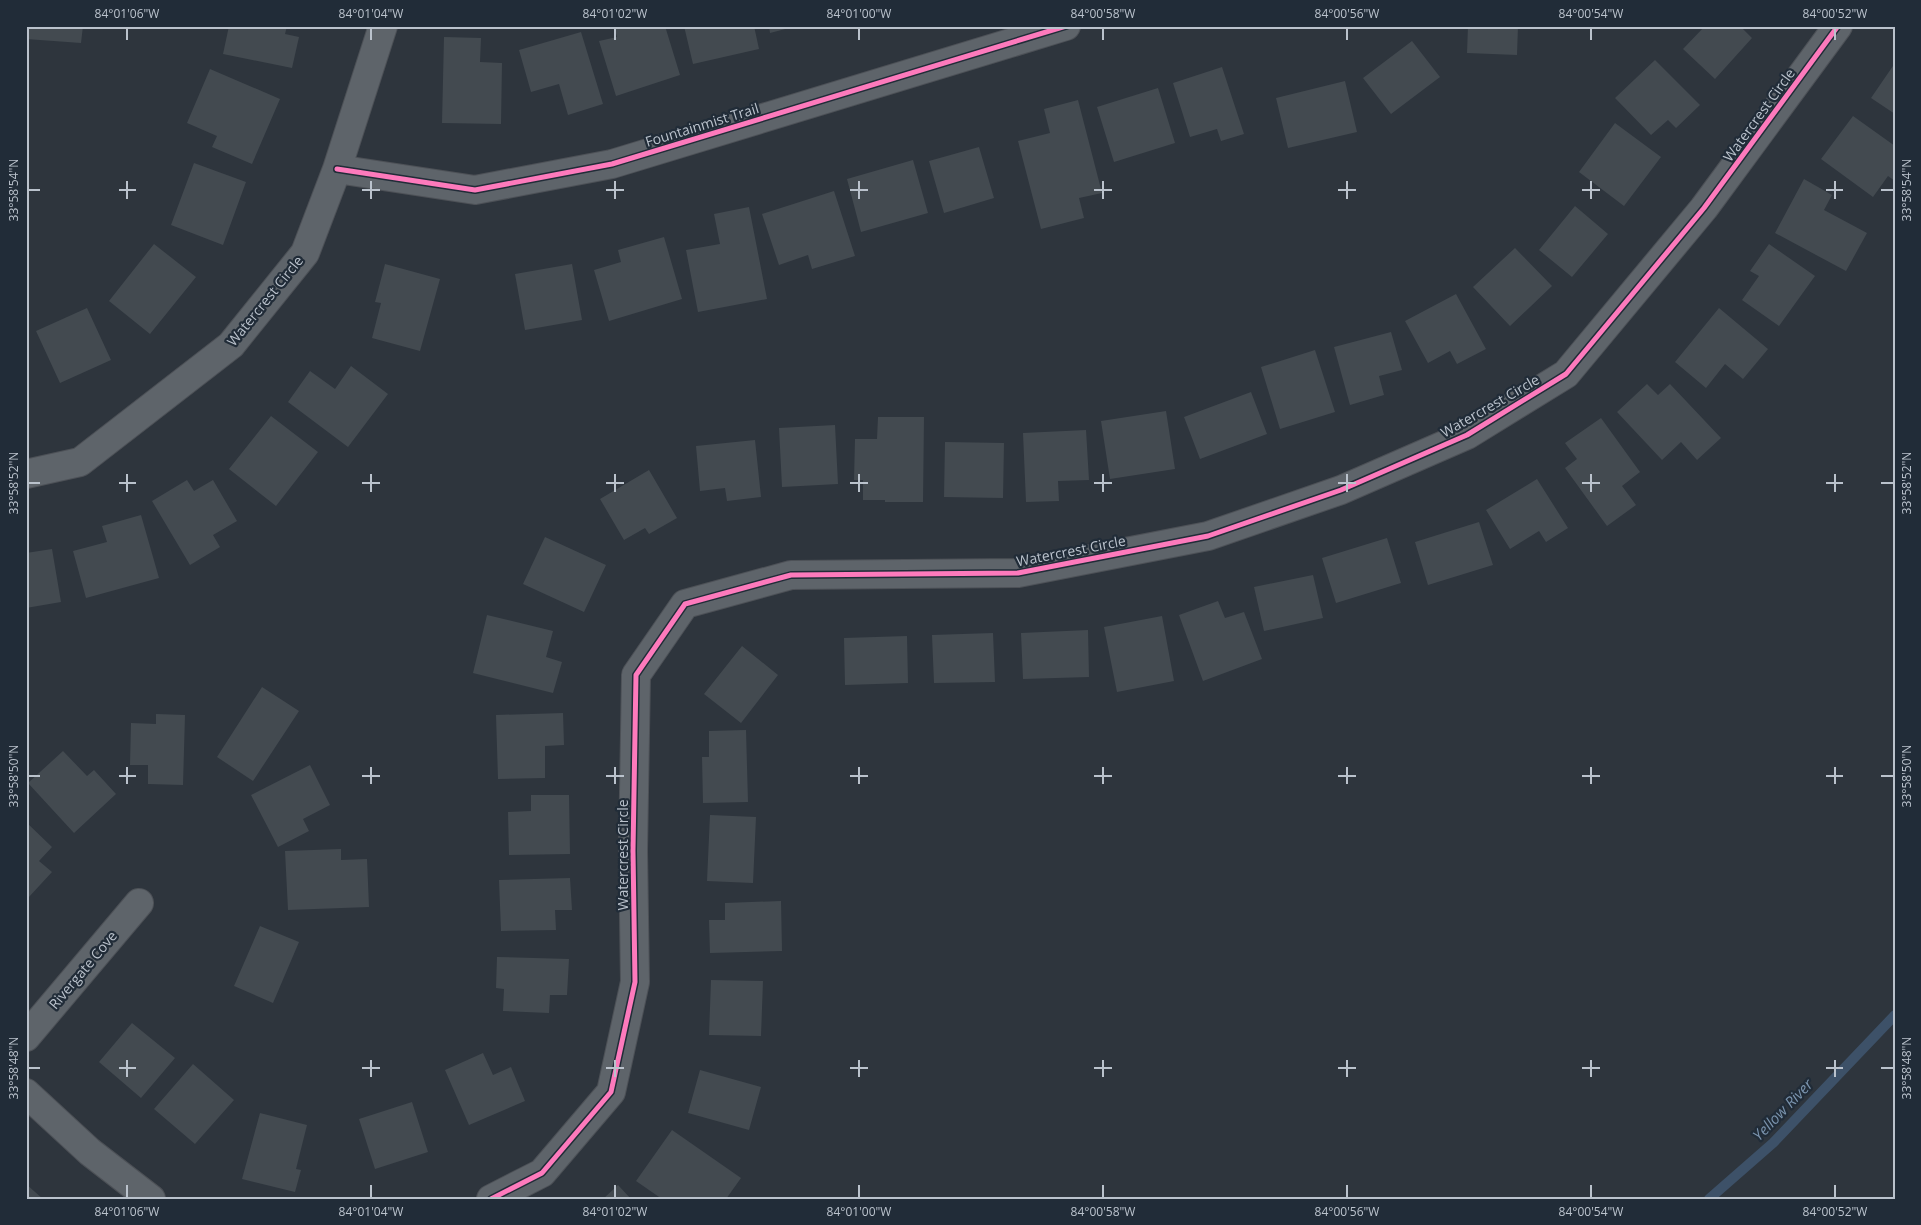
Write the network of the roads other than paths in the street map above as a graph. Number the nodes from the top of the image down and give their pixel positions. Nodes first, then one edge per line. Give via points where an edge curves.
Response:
1 (384, 26) edge
2 (1066, 26) edge
3 (1838, 26) edge
4 (337, 169) junction
5 (26, 474) edge
6 (139, 904) dead end
7 (26, 1037) edge
8 (26, 1093) edge
9 (150, 1199) edge
10 (491, 1199) edge

1 - 4 street, Watercrest Circle
2 - 4 street, Fountainmist Trail via 612,164 475,190
3 - 10 street, Watercrest Circle via 1704,208 1566,374 1467,435 1341,490 1208,536 1018,573 791,575 685,604 636,675 635,982 611,1092 542,1173
4 - 5 street, Watercrest Circle via 305,253 232,345 80,462
6 - 7 street, Rivergate Cove
8 - 9 street via 90,1152

